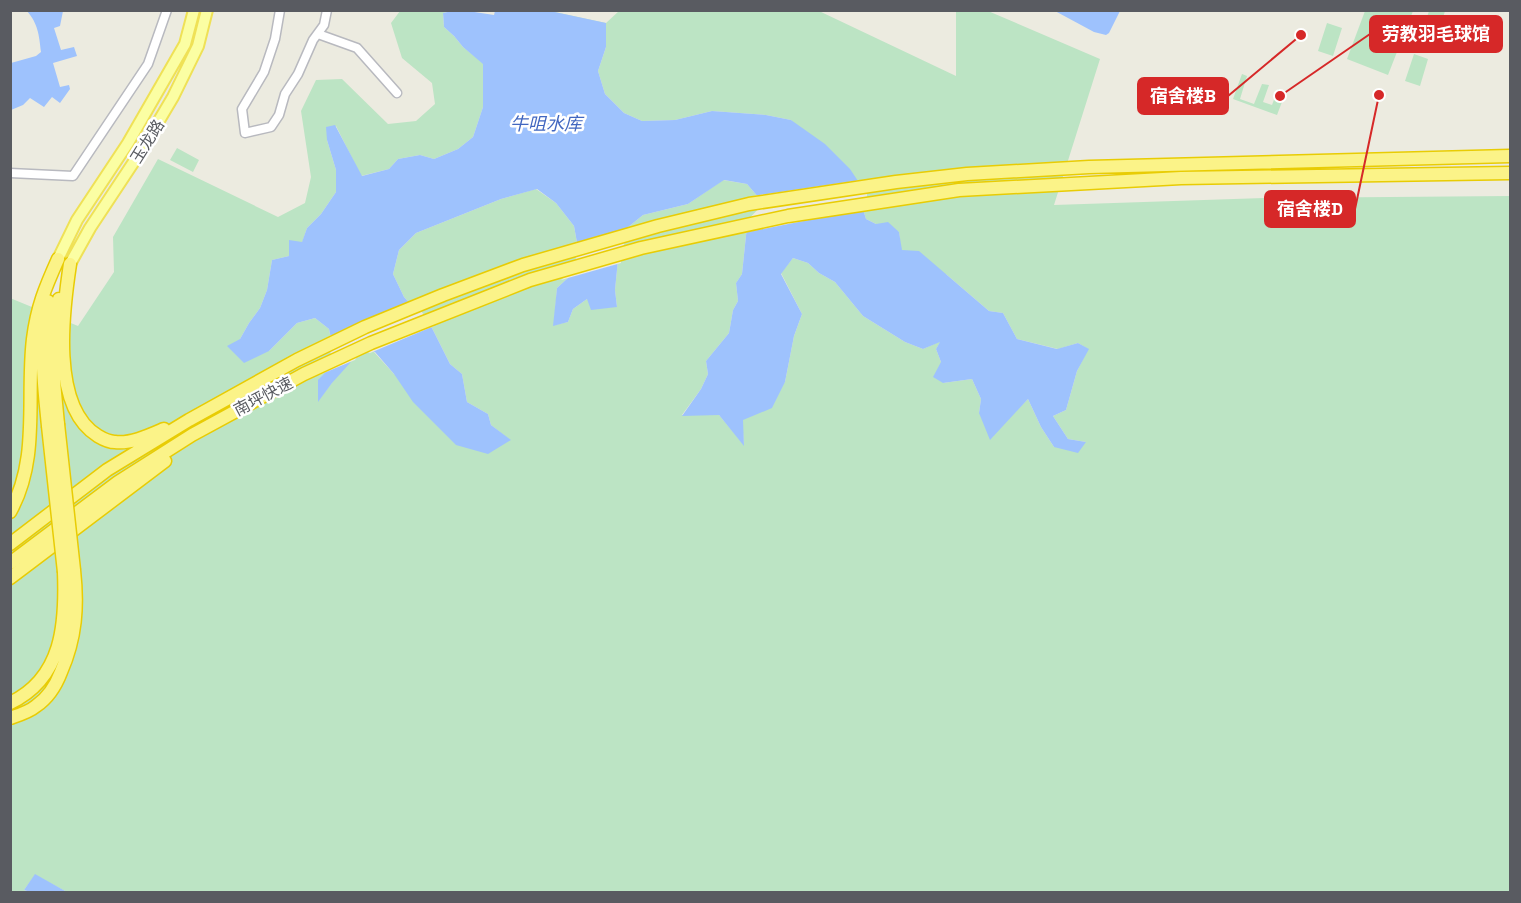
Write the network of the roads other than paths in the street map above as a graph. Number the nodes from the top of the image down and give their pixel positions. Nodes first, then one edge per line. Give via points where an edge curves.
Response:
1 (167, 10) edge
2 (186, 10) edge
3 (194, 10) edge
4 (207, 10) edge
5 (280, 10) edge
6 (327, 10) edge
7 (318, 34) junction
8 (185, 44) junction
9 (397, 93) dead end
10 (1510, 156) edge
11 (10, 173) edge
12 (1510, 173) edge
13 (64, 262) junction
14 (216, 404) junction
15 (222, 418) junction
16 (10, 512) edge
17 (10, 543) edge
18 (10, 563) edge
19 (69, 571) junction
20 (10, 578) edge
21 (10, 703) edge
22 (10, 717) edge

1 - 11 street via 148,64 73,176
2 - 8 main road
3 - 8 main road, 玉龙路
4 - 13 main road, 玉龙路 via 198,46 173,97 141,151
5 - 7 street via 264,72 242,109 245,134 271,127
6 - 7 street
7 - 9 street via 357,48
8 - 13 main road, 玉龙路 via 128,143 77,219
10 - 14 highway, 南坪快速 via 967,174 749,204 523,265 443,295 365,327
12 - 15 highway, 南坪快速 via 1181,178 958,190 788,216 641,248 530,280 371,343
13 - 14 highway via 63,355 74,407 92,432 115,442 142,438
13 - 16 highway via 42,295 36,317 29,453 25,476
13 - 19 highway, bridge via 51,346 53,425
14 - 17 highway, bridge via 107,470
15 - 18 highway, bridge via 118,482
15 - 20 highway, bridge
19 - 21 highway via 56,653 38,683 24,697
19 - 22 highway via 76,598 75,623 62,672 36,706

